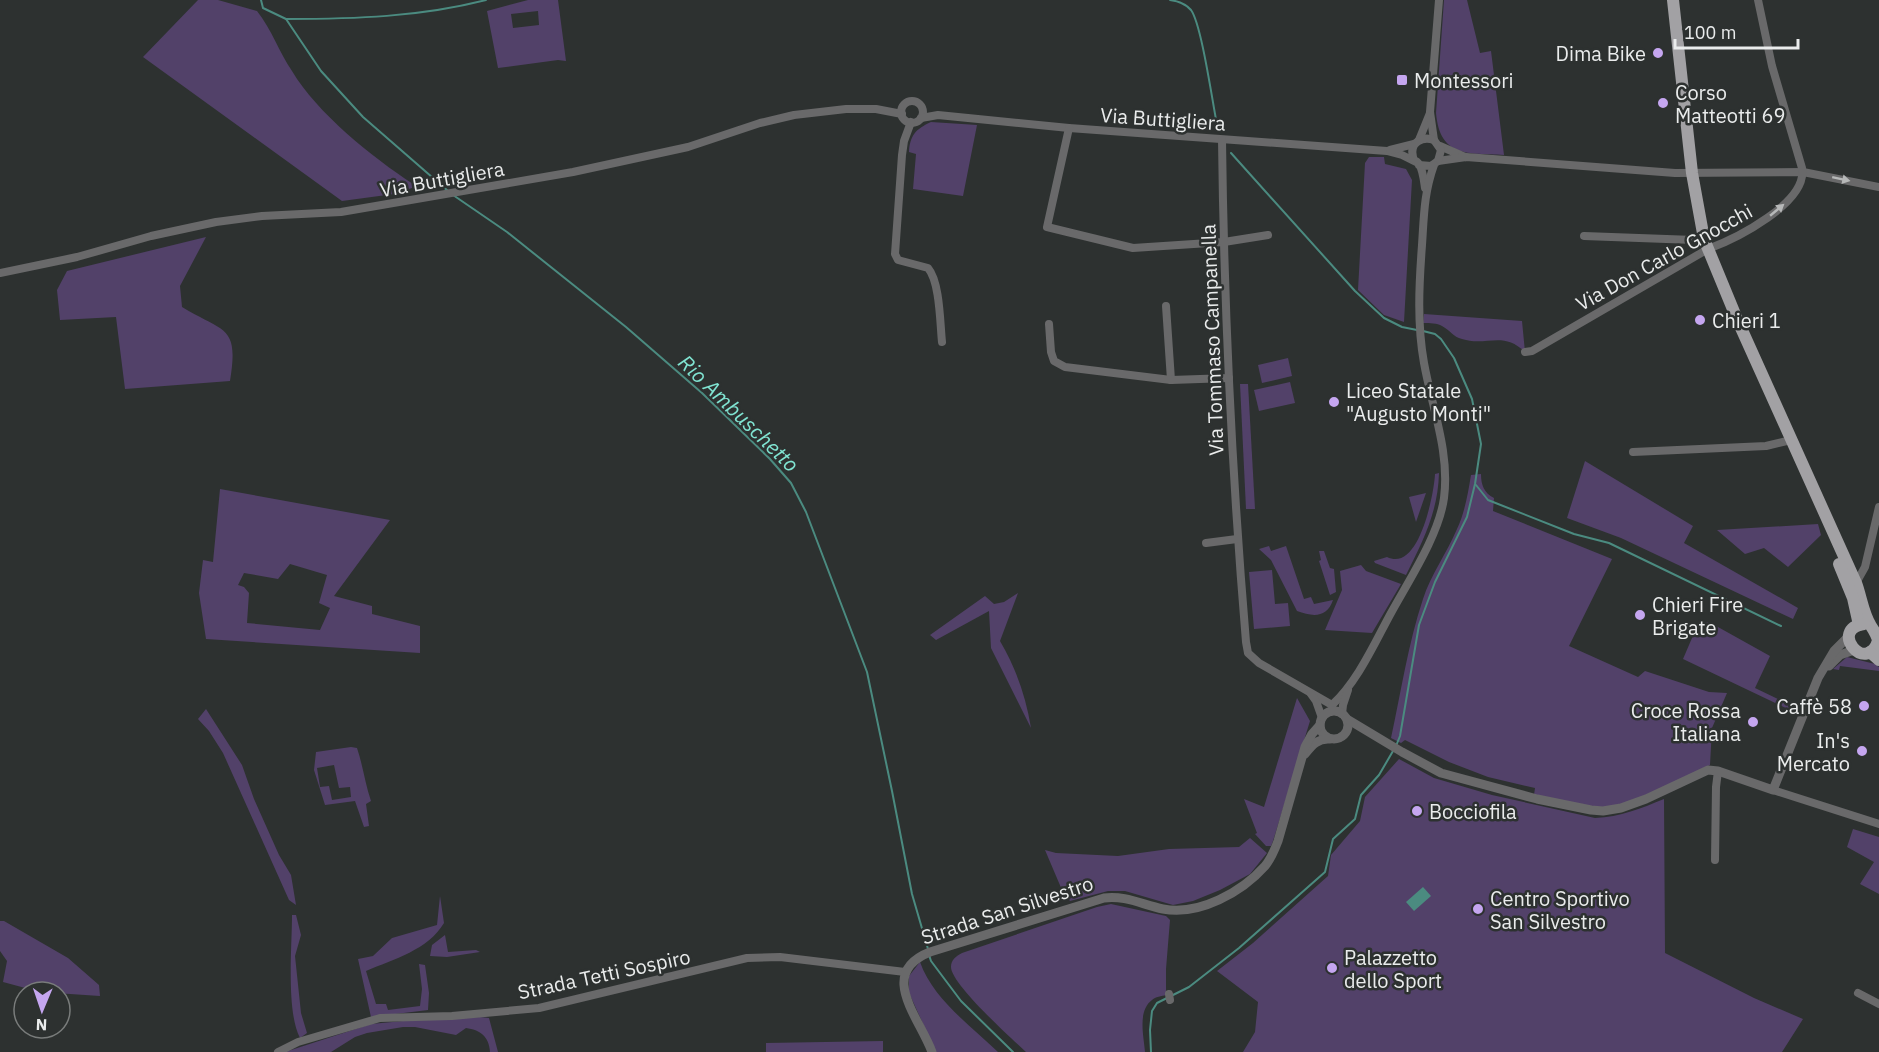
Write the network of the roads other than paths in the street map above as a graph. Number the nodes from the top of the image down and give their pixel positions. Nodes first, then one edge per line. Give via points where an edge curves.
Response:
1 (1439, 0) edge
2 (1673, 0) edge
3 (1758, 0) edge
4 (923, 108) junction
5 (903, 110) junction
6 (1430, 112) junction
7 (938, 115) junction
8 (921, 118) junction
9 (911, 122) junction
10 (1069, 128) junction
11 (1222, 140) junction
12 (1417, 142) junction
13 (1437, 143) junction
14 (1387, 151) junction
15 (1466, 157) junction
16 (1417, 163) junction
17 (1436, 163) junction
18 (1803, 172) junction
19 (1692, 173) junction
20 (1879, 188) edge
21 (1426, 190) junction
22 (1268, 235) dead end
23 (1584, 236) dead end
24 (1224, 242) junction
25 (1706, 244) junction
26 (0, 273) edge
27 (1166, 306) dead end
28 (1049, 324) dead end
29 (942, 342) dead end
30 (1525, 352) dead end
31 (1229, 378) junction
32 (1171, 380) junction
33 (1791, 440) junction
34 (1633, 452) dead end
35 (1820, 506) junction
36 (1879, 507) edge
37 (1237, 539) junction
38 (1206, 543) dead end
39 (1856, 583) junction
40 (1865, 625) junction
41 (1849, 636) junction
42 (1877, 649) edge
43 (1854, 650) junction
44 (1824, 668) junction
45 (1349, 686) junction
46 (1310, 692) junction
47 (1338, 712) junction
48 (1321, 722) junction
49 (1343, 736) junction
50 (1378, 738) junction
51 (1331, 739) junction
52 (1302, 759) junction
53 (1718, 771) junction
54 (1773, 789) junction
55 (1879, 824) edge
56 (1715, 860) dead end
57 (905, 972) junction
58 (1858, 993) dead end
59 (1879, 1004) edge
60 (278, 1052) edge
61 (932, 1052) edge

1 - 6 street
2 - 19 main road
3 - 18 street via 1772,66
4 - 5 street via 914,101 908,102
4 - 7 street, Via Buttigliera
4 - 8 street
5 - 9 street via 905,120
5 - 26 street, Via Buttigliera via 846,109 794,115 688,147 505,185 341,212 216,222
6 - 12 street
6 - 13 street
7 - 8 street, Via Buttigliera
7 - 10 street, Via Buttigliera
8 - 9 street
9 - 29 street via 902,155 895,254 897,260 931,271
10 - 11 street, Via Buttigliera
10 - 24 street via 1047,227 1133,248
11 - 14 street, Via Buttigliera
11 - 24 street, Via Tommaso Campanella
12 - 13 street via 1426,138
12 - 14 street, Via Buttigliera
12 - 16 street via 1412,153
13 - 15 street
13 - 17 street via 1441,154
14 - 16 street, Via Buttigliera
15 - 17 street
15 - 19 street
16 - 17 street via 1427,167
16 - 21 street
17 - 21 street
18 - 19 street
18 -> 20 street
25 -> 18 street, Via Don Carlo Gnocchi via 1730,241 1779,210 1793,194
19 - 25 main road
21 - 45 street via 1419,323 1424,365 1442,437 1444,499 1432,537
22 - 24 street
23 - 25 street via 1694,240
24 - 31 street, Via Tommaso Campanella
25 - 30 street, Via Don Carlo Gnocchi
25 - 33 main road
27 - 32 street
28 - 32 street via 1054,361 1065,367
31 - 32 street
31 - 37 street, Via Tommaso Campanella
33 - 34 street via 1766,446
33 - 35 main road
35 - 39 main road
35 - 40 main road via 1837,560
36 - 39 street via 1865,567
37 - 38 street
37 - 46 street, Via Tommaso Campanella via 1248,653
39 - 40 main road
40 - 41 main road
40 - 42 main road via 1876,632
41 - 43 main road
41 - 44 street
42 - 43 main road via 1862,653
43 - 44 street
44 - 54 street
45 - 47 street
45 - 47 street
46 - 47 street, Via Tommaso Campanella
46 - 48 street
47 - 48 street
47 - 49 street via 1348,728
47 - 50 street
48 - 51 street via 1323,734
48 - 52 street, Strada San Silvestro
49 - 50 street via 1361,734
49 - 51 street
50 - 53 street via 1441,772 1490,788 1603,811 1646,799 1708,770
51 - 52 street, Strada San Silvestro via 1322,738
52 - 57 street, Strada San Silvestro via 1273,854 1253,877 1224,897 1202,906 1174,910 1122,898 1104,898 920,956
53 - 54 street
53 - 56 street
54 - 55 street
57 - 60 street, Strada Tetti Sospiro via 784,957 747,958 539,1008 380,1018 298,1042
57 - 61 street via 905,993
58 - 59 street

